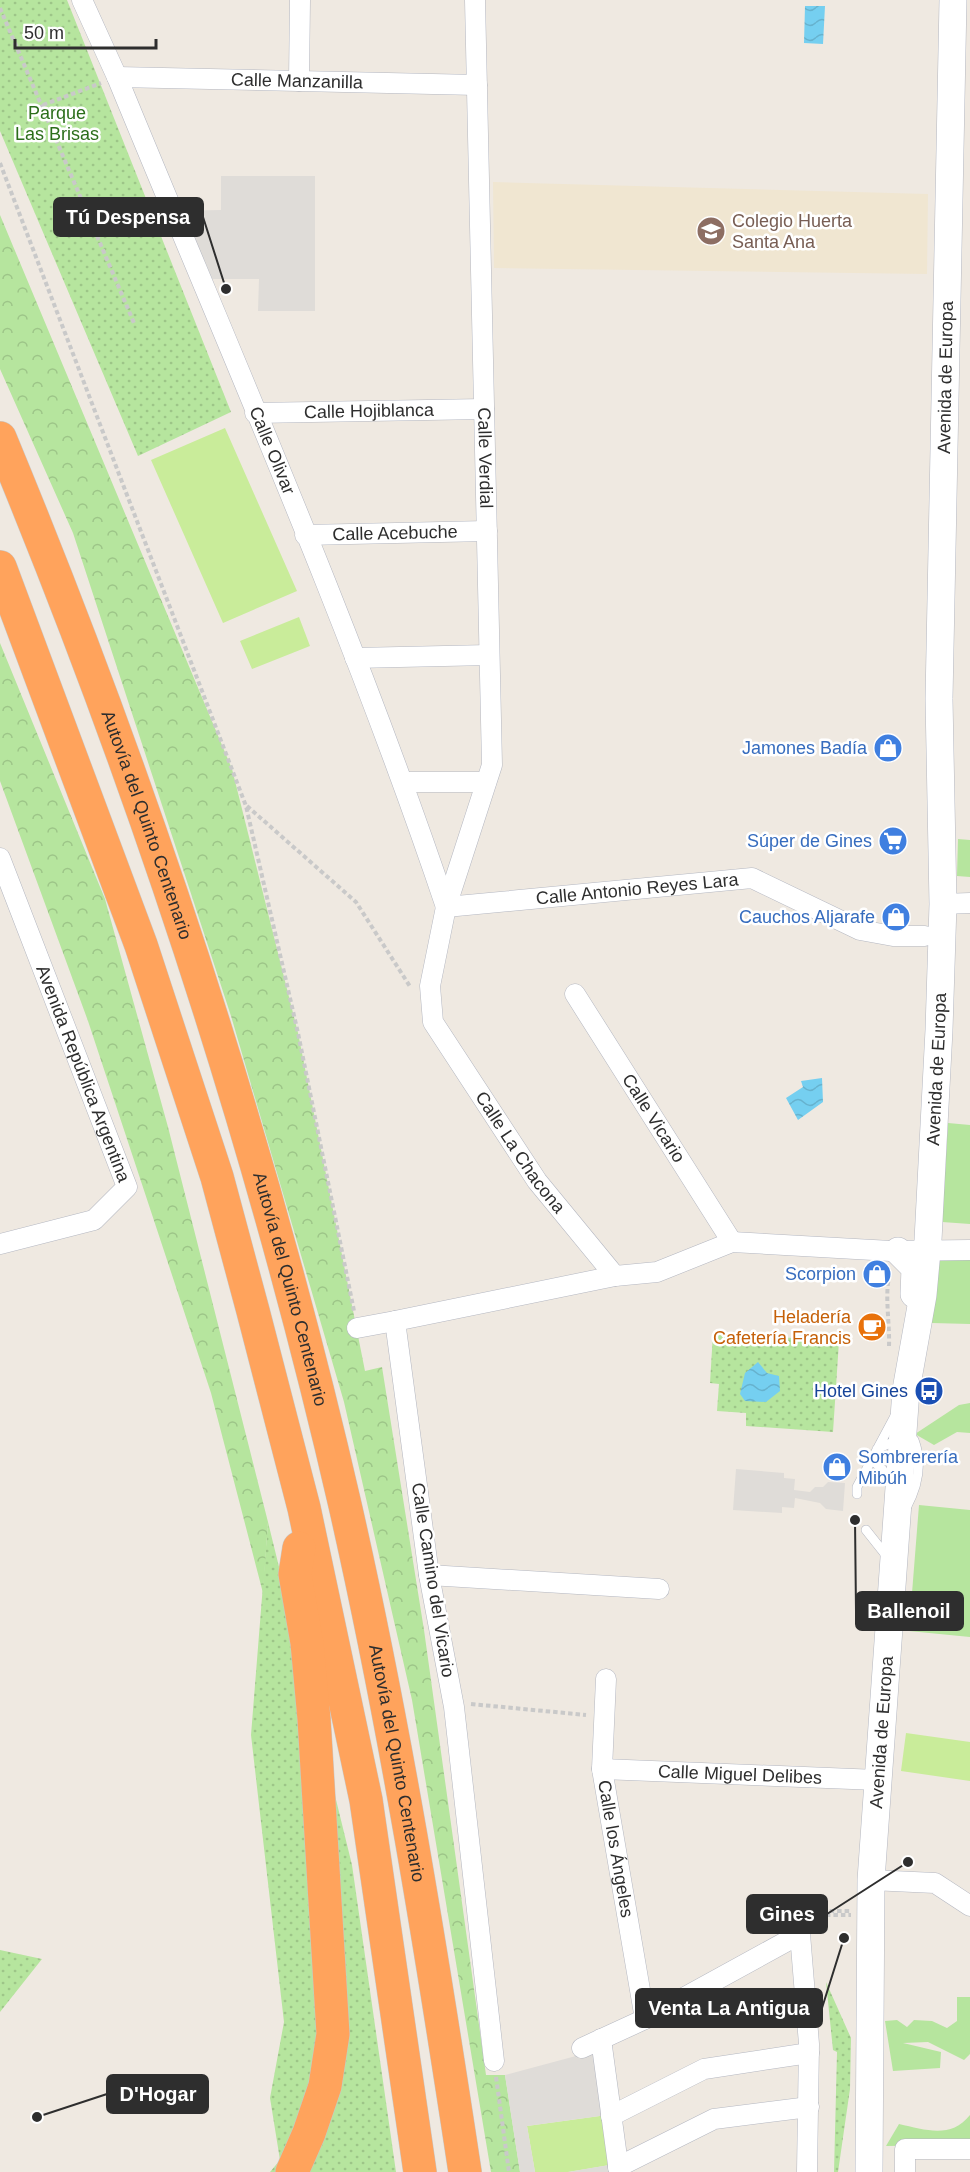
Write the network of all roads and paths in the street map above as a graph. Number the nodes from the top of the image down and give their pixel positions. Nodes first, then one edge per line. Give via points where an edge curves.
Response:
1 (82, 0) edge
2 (300, 0) edge
3 (476, 0) edge
4 (953, 0) edge
5 (0, 8) edge
6 (117, 77) junction
7 (299, 81) junction
8 (477, 85) junction
9 (43, 105) junction
10 (0, 163) edge
11 (170, 207) junction
12 (95, 236) junction
13 (134, 323) dead end
14 (484, 409) junction
15 (255, 413) junction
16 (0, 438) edge
17 (487, 531) junction
18 (304, 534) junction
19 (0, 567) edge
20 (489, 655) junction
21 (355, 658) junction
22 (938, 754) junction
23 (404, 782) junction
24 (486, 782) junction
25 (246, 806) junction
26 (0, 858) edge
27 (970, 903) edge
28 (943, 904) junction
29 (446, 907) junction
30 (925, 936) junction
31 (941, 993) junction
32 (575, 994) dead end
33 (433, 1022) junction
34 (732, 1242) junction
35 (0, 1244) edge
36 (918, 1250) junction
37 (970, 1250) edge
38 (615, 1276) junction
39 (395, 1321) junction
40 (357, 1328) joint
41 (906, 1389) junction
42 (902, 1438) junction
43 (877, 1449) junction
44 (871, 1459) junction
45 (857, 1494) dead end
46 (304, 1508) junction
47 (897, 1512) junction
48 (866, 1530) dead end
49 (893, 1564) junction
50 (429, 1575) junction
51 (659, 1589) dead end
52 (606, 1679) dead end
53 (453, 1703) junction
54 (605, 1717) junction
55 (602, 1768) junction
56 (878, 1780) junction
57 (871, 1880) junction
58 (970, 1906) edge
59 (871, 1913) junction
60 (800, 1934) junction
61 (645, 2019) junction
62 (601, 2039) junction
63 (582, 2048) dead end
64 (809, 2053) junction
65 (496, 2071) junction
66 (506, 2080) dead end
67 (808, 2107) junction
68 (611, 2116) junction
69 (970, 2149) edge
70 (619, 2169) edge
71 (292, 2172) edge
72 (420, 2172) edge
73 (465, 2172) edge
74 (509, 2172) edge
75 (807, 2172) edge
76 (869, 2172) edge
77 (905, 2172) edge

1 - 6 street, Calle Olivar
2 - 7 street
3 - 8 street, Calle Verdial
4 - 22 main road, Avenida de Europa
5 - 9 path
6 - 7 street, Calle Manzanilla
6 - 9 path
6 - 11 street, Calle Olivar
7 - 8 street, Calle Manzanilla
8 - 14 street, Calle Verdial
9 - 12 path
10 - 25 path
11 - 12 path
11 - 15 street, Calle Olivar
12 - 13 path
14 - 15 street, Calle Hojiblanca
14 - 17 street, Calle Verdial
15 - 18 street, Calle Olivar
16 - 73 highway, Autovía del Quinto Centenario via 186,938 276,1231 345,1504 397,1751
17 - 18 street, Calle Acebuche
17 - 20 street, Calle Verdial
18 - 21 street, Calle Olivar
19 - 46 highway, Autovía del Quinto Centenario via 141,945 217,1177
20 - 21 street
20 - 24 street, Calle Verdial via 492,765
21 - 23 street, Calle Olivar
22 - 28 main road, Avenida de Europa
22 - 30 main road, Avenida de Europa
23 - 24 street
23 - 29 street, Calle Olivar
24 - 29 street, Calle Verdial
25 - 33 path via 356,902
25 - 40 path via 298,1033
26 - 35 street, Avenida República Argentina via 127,1187 94,1220
27 - 28 street
28 - 31 main road, Avenida de Europa
29 - 30 street, Calle Antonio Reyes Lara via 752,878 860,930
29 - 33 street, Calle La Chacona via 430,986
30 - 31 main road via 933,944 933,977
30 - 36 main road, Avenida de Europa via 921,1079 927,1101
31 - 36 main road, Avenida de Europa
32 - 34 street, Calle Vicario
33 - 38 street, Calle La Chacona via 537,1181
34 - 36 street
34 - 38 street via 657,1272
36 - 37 street
36 - 41 main road, Avenida de Europa via 904,1333
36 - 41 main road, Avenida de Europa via 922,1305
38 - 39 street
39 - 40 street
39 - 50 street, Calle Camino del Vicario
41 - 42 main road, Avenida de Europa
41 - 43 lane
42 - 43 lane
42 - 47 main road, Avenida de Europa
43 - 44 lane
44 - 45 lane
44 - 47 lane via 882,1469
46 - 71 highway via 296,1574 315,1731 333,2034 325,2086
46 - 72 highway, Autovía del Quinto Centenario via 366,1800
47 - 49 main road, Avenida de Europa
48 - 49 lane
49 - 56 main road, Avenida de Europa
50 - 51 street
50 - 53 street, Calle Camino del Vicario
52 - 54 street, Calle los Ángeles
53 - 54 path
53 - 65 street, Calle Camino del Vicario
54 - 55 street, Calle los Ángeles
55 - 56 street, Calle Miguel Delibes
55 - 61 street, Calle los Ángeles
56 - 57 main road, Avenida de Europa
57 - 58 street via 935,1883
57 - 59 main road, Avenida de Europa
59 - 60 path via 823,1915 806,1923
59 - 76 main road, Avenida de Europa
60 - 61 street
60 - 64 street
61 - 62 street
62 - 63 street
62 - 68 street
64 - 67 street
64 - 68 street via 704,2069
65 - 66 path
65 - 74 path
67 - 70 street via 714,2119
67 - 75 street
68 - 70 street
69 - 77 street via 905,2149

